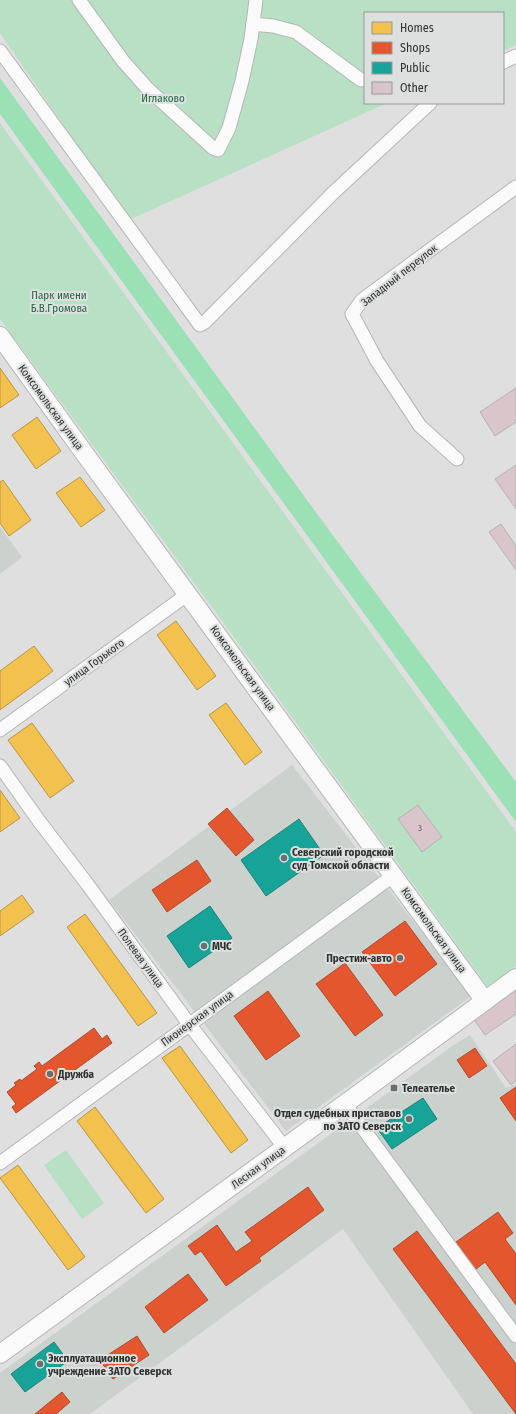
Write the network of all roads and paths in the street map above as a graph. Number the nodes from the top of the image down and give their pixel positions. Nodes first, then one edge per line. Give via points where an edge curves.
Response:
1 (79, 0) edge
2 (256, 0) edge
3 (253, 24) junction
4 (0, 50) edge
5 (516, 56) edge
6 (504, 62) edge
7 (361, 80) dead end
8 (429, 104) edge
9 (516, 187) edge
10 (0, 336) edge
11 (457, 459) dead end
12 (188, 594) junction
13 (0, 730) edge
14 (0, 766) edge
15 (394, 875) junction
16 (516, 978) edge
17 (485, 1001) junction
18 (189, 1024) junction
19 (345, 1104) junction
20 (285, 1148) junction
21 (0, 1163) edge
22 (516, 1336) edge
23 (0, 1354) edge

1 - 3 street via 123,61 147,88 218,150 229,128 242,81
2 - 3 street
3 - 7 street via 296,32
4 - 8 street via 200,325 333,193
5 - 6 street
9 - 11 street, Западный переулок via 362,300 352,314 377,361 420,426
10 - 12 main road, Комсомольская улица
12 - 13 street, улица Горького
12 - 15 main road, Комсомольская улица
14 - 18 street, Полевая улица
15 - 17 main road, Комсомольская улица
15 - 18 street, Пионерская улица
16 - 17 main road, Лесная улица
17 - 19 main road, Лесная улица
18 - 20 street, Полевая улица
18 - 21 street, Пионерская улица
19 - 20 main road, Лесная улица
19 - 22 street
20 - 23 main road, Лесная улица

